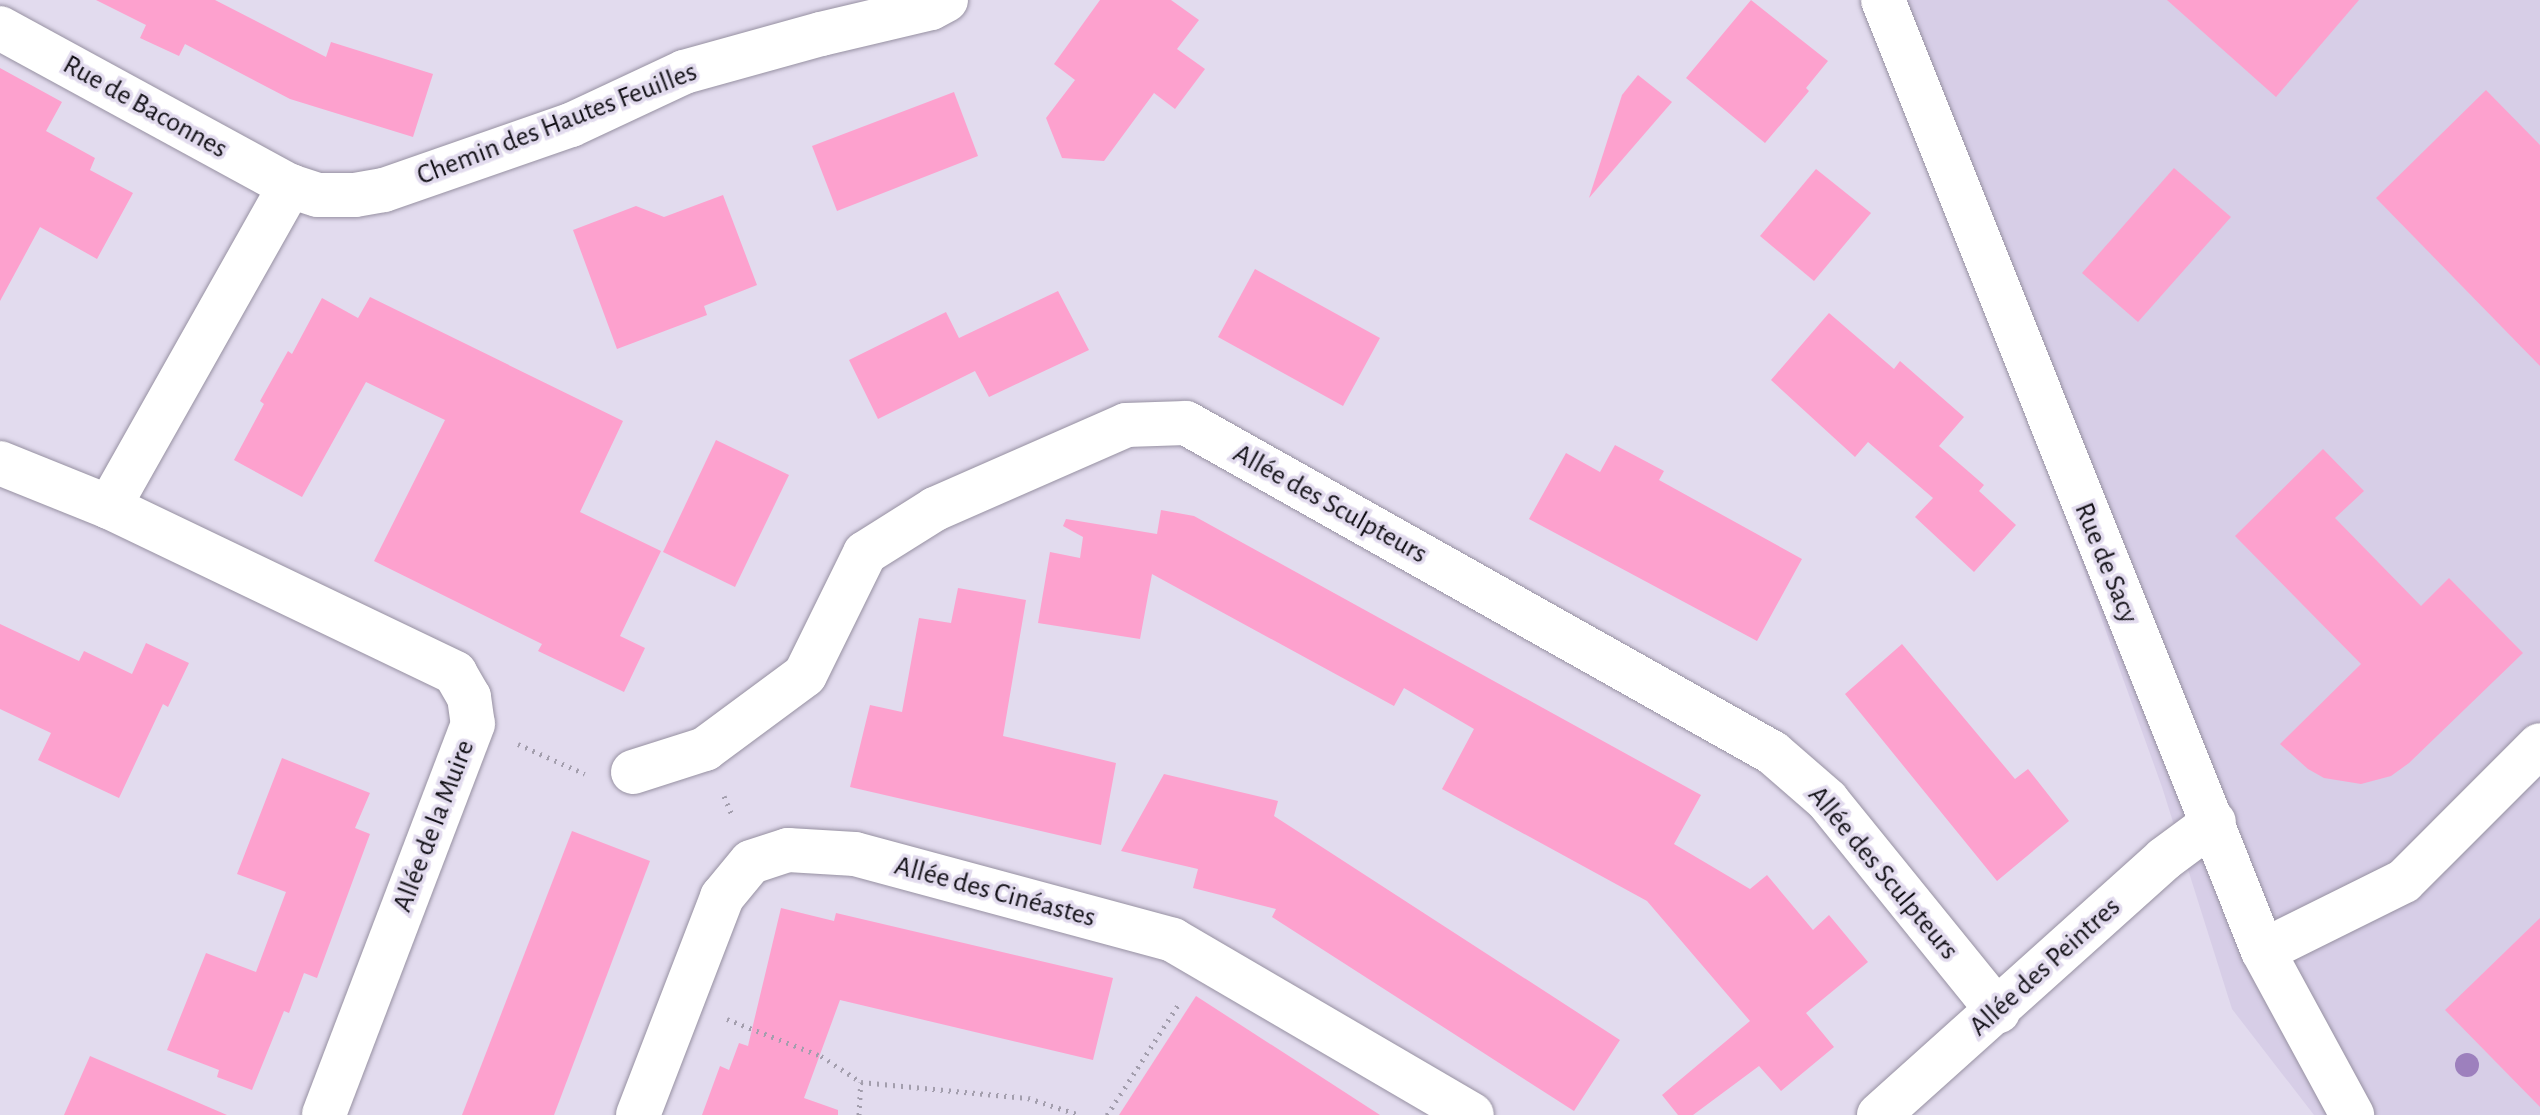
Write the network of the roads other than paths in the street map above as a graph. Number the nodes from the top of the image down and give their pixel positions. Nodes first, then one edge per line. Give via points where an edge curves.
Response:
1 (946, 0) edge
2 (1883, 0) edge
3 (0, 28) edge
4 (290, 186) junction
5 (0, 463) edge
6 (109, 507) junction
7 (2540, 745) edge
8 (633, 772) road end
9 (2214, 822) junction
10 (2263, 951) junction
11 (1998, 1011) junction
12 (324, 1115) edge
13 (638, 1115) edge
14 (1472, 1115) edge
15 (1879, 1115) edge
16 (2352, 1115) edge

1 - 4 street, Chemin des Hautes Feuilles via 684,72 571,125 384,190 318,195
2 - 9 street, Rue de Sacy via 2175,736
3 - 4 street, Rue de Baconnes
4 - 6 street
5 - 6 street, Allée de la Muire
6 - 12 street, Allée de la Muire via 455,673 469,697 473,724
7 - 10 street via 2404,881
8 - 11 street, Allée des Sculpteurs via 705,749 805,675 865,553 935,509 1126,425 1186,423 1773,753 1827,800
9 - 10 street, Rue de Sacy
9 - 11 street, Allée des Peintres via 2164,859
10 - 16 street, Rue de Sacy
11 - 15 street, Allée des Peintres
13 - 14 street, Allée des Cinéastes via 722,897 751,862 788,850 855,854 1173,940

